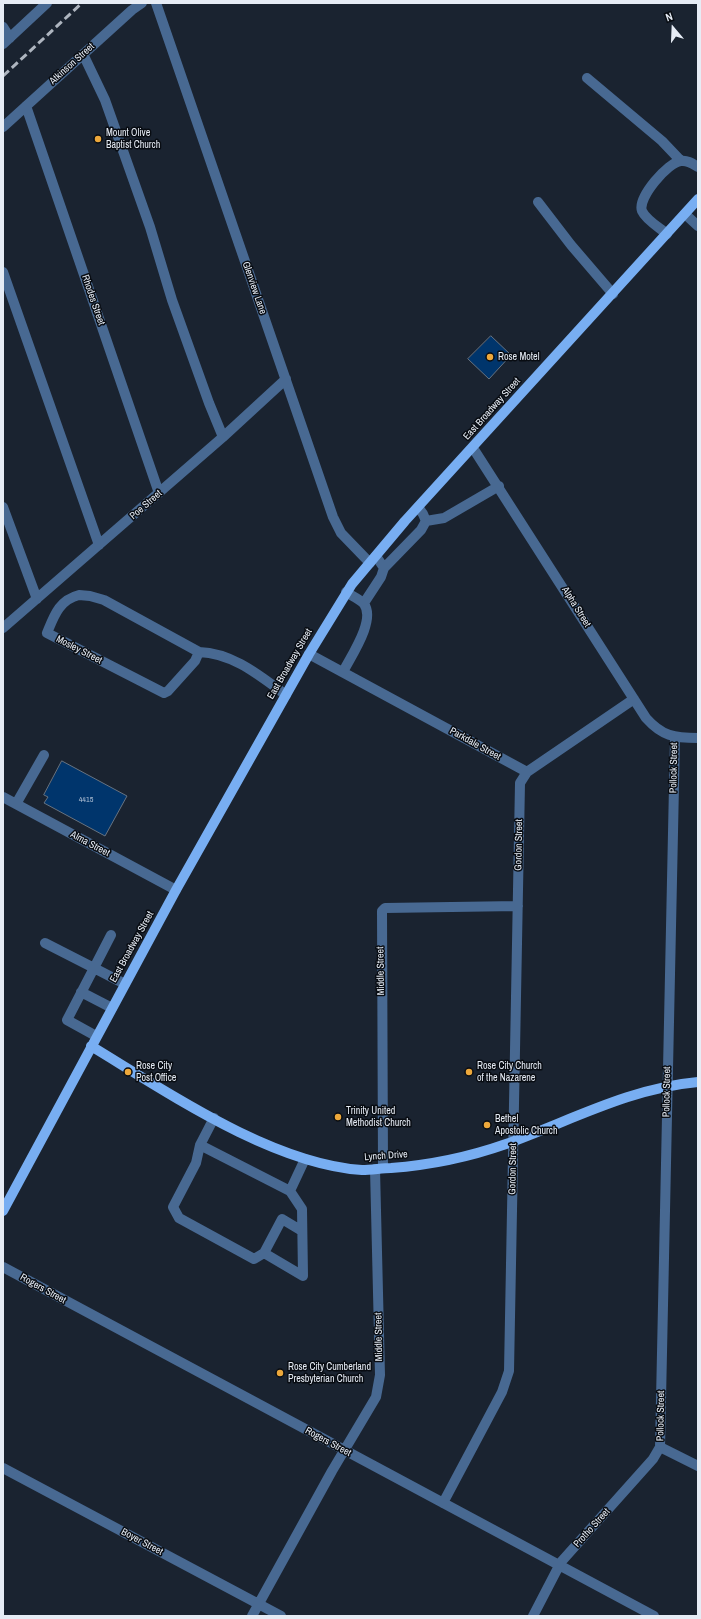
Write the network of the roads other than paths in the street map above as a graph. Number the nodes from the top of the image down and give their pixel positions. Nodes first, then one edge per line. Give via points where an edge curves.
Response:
1 (47, 3) edge
2 (142, 3) edge
3 (156, 3) edge
4 (3, 27) edge
5 (6, 41) edge
6 (83, 54) junction
7 (587, 78) dead end
8 (26, 106) junction
9 (3, 127) edge
10 (682, 161) junction
11 (698, 167) edge
12 (698, 199) edge
13 (538, 202) dead end
14 (685, 214) junction
15 (698, 226) edge
16 (667, 234) junction
17 (3, 272) edge
18 (613, 294) junction
19 (286, 379) junction
20 (223, 436) junction
21 (472, 448) junction
22 (499, 486) junction
23 (159, 493) junction
24 (3, 507) edge
25 (418, 507) junction
26 (426, 521) junction
27 (99, 545) junction
28 (373, 559) junction
29 (384, 568) junction
30 (346, 592) junction
31 (36, 599) junction
32 (364, 604) junction
33 (3, 628) edge
34 (200, 652) junction
35 (310, 654) junction
36 (343, 672) junction
37 (286, 695) junction
38 (634, 699) junction
39 (675, 738) junction
40 (698, 738) edge
41 (44, 755) dead end
42 (527, 772) junction
43 (3, 797) edge
44 (16, 804) junction
45 (176, 890) junction
46 (518, 906) junction
47 (112, 935) dead end
48 (45, 943) dead end
49 (94, 968) junction
50 (125, 984) junction
51 (81, 992) junction
52 (112, 1008) junction
53 (96, 1036) junction
54 (91, 1046) junction
55 (698, 1082) edge
56 (668, 1086) junction
57 (214, 1118) junction
58 (514, 1141) junction
59 (200, 1145) junction
60 (304, 1159) junction
61 (379, 1169) junction
62 (290, 1191) junction
63 (3, 1211) edge
64 (302, 1231) junction
65 (264, 1253) junction
66 (3, 1267) edge
67 (660, 1446) junction
68 (344, 1450) junction
69 (698, 1466) edge
70 (3, 1468) edge
71 (443, 1503) junction
72 (559, 1566) junction
73 (259, 1604) junction
74 (252, 1616) edge
75 (281, 1616) edge
76 (533, 1616) edge
77 (654, 1616) edge

1 - 5 street
2 - 6 street, Atkinson Street
3 - 19 street, Glenview Lane
4 - 5 street
6 - 8 street, Atkinson Street
6 - 20 street via 108,107 172,300
7 - 10 street
8 - 9 street, Atkinson Street
8 - 23 street, Rhodes Street
10 - 11 street
10 - 16 street via 666,169 642,202 645,216
12 - 14 main road, East Broadway Street
13 - 18 street
14 - 15 street
14 - 16 main road, East Broadway Street
16 - 18 main road, East Broadway Street
17 - 27 street
18 - 21 main road, East Broadway Street
19 - 20 street, Poe Street
19 - 28 street, Glenview Lane via 341,533
20 - 23 street, Poe Street
21 - 22 street, Alpha Street
21 - 25 main road, East Broadway Street
22 - 26 street via 444,518
22 - 38 street, Alpha Street
23 - 27 street, Poe Street
24 - 31 street
25 - 26 street
25 - 28 main road, East Broadway Street
26 - 29 street via 421,530
27 - 31 street, Poe Street
28 - 29 street, Glenview Lane
28 - 30 main road, East Broadway Street
29 - 32 street
30 - 32 street
30 - 35 main road, East Broadway Street
31 - 33 street, Poe Street
32 - 36 street via 369,614 367,625
34 - 34 street, Mosley Street via 127,612 90,596 78,595 67,600 57,611 47,633 164,693 184,675
34 - 37 street, Mosley Street via 223,655 262,677
35 - 36 street, Parkdale Street
35 - 37 main road, East Broadway Street
36 - 42 street, Parkdale Street
37 - 45 main road, East Broadway Street
38 - 39 street, Alpha Street via 652,724
38 - 42 street
39 - 40 street
39 - 56 street, Pollock Street
41 - 44 street
42 - 46 street, Gordon Street via 520,783
43 - 44 street, Alma Street
44 - 45 street, Alma Street
45 - 50 main road, East Broadway Street
46 - 58 street, Gordon Street
46 - 61 street, Middle Street via 385,908 382,911
47 - 49 street
48 - 49 street
49 - 50 street
49 - 51 street
50 - 52 main road, East Broadway Street
51 - 52 street
51 - 53 street via 66,1020
52 - 53 main road, East Broadway Street
53 - 54 main road, East Broadway Street
54 - 57 main road, Lynch Drive
54 - 63 main road, East Broadway Street
55 - 56 main road, Lynch Drive
56 - 58 main road, Lynch Drive via 628,1096
56 - 67 street, Pollock Street
57 - 59 street
57 - 60 main road, Lynch Drive via 242,1133
58 - 61 main road, Lynch Drive via 441,1162
58 - 71 street, Gordon Street via 509,1371 502,1392
59 - 62 street
59 - 65 street via 196,1163 173,1207 176,1213 179,1218 254,1259
60 - 61 main road, Lynch Drive via 363,1170
60 - 62 street
61 - 68 street, Middle Street via 380,1375 376,1397
62 - 64 street via 302,1209
64 - 65 street via 282,1219
64 - 65 street via 303,1276
66 - 68 street, Rogers Street
67 - 69 street
67 - 72 street, Protho Street via 653,1459
68 - 71 street, Rogers Street
68 - 73 street, Middle Street
70 - 73 street, Boyer Street
71 - 72 street, Rogers Street
72 - 76 street, Protho Street
72 - 77 street, Rogers Street
73 - 74 street, Middle Street
73 - 75 street, Boyer Street

